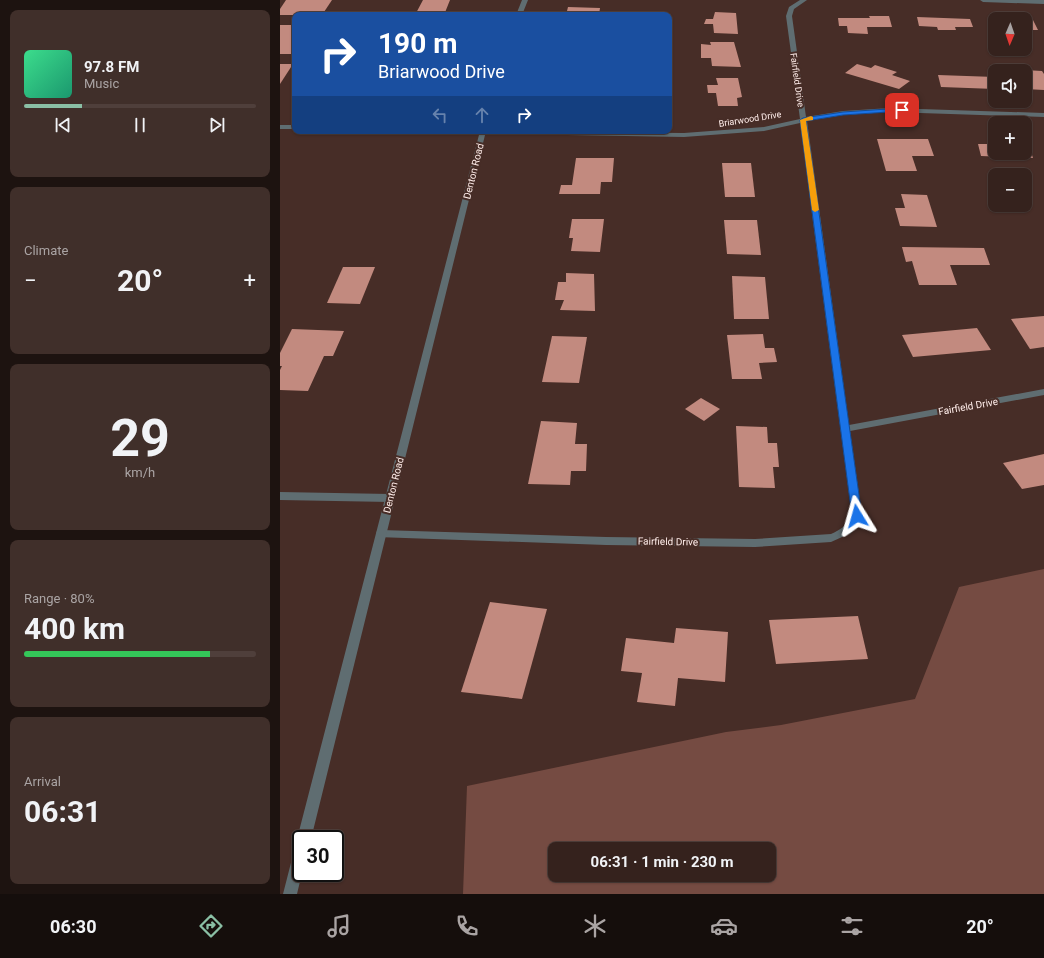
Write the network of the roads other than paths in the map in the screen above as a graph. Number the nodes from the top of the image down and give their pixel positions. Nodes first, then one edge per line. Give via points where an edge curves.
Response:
1 (524, 0) edge
2 (804, 0) edge
3 (983, 0) edge
4 (1044, 2) edge
5 (520, 12) edge
6 (1044, 115) edge
7 (803, 120) junction
8 (280, 127) edge
9 (292, 128) edge
10 (482, 134) edge
11 (614, 134) edge
12 (1044, 392) edge
13 (845, 429) junction
14 (280, 496) edge
15 (390, 498) junction
16 (381, 534) junction
17 (306, 830) edge
18 (293, 882) edge
19 (290, 894) edge

1 - 5 street
2 - 7 street, Fairfield Drive via 791,8 789,16
3 - 4 street
6 - 7 street, Briarwood Drive via 890,110
7 - 11 street, Briarwood Drive via 712,134
7 - 13 street, Fairfield Drive
8 - 9 street
10 - 15 street, Denton Road
12 - 13 street, Fairfield Drive
13 - 16 street, Fairfield Drive via 857,516 849,530 831,538 755,543
14 - 15 street
15 - 16 street, Denton Road
16 - 17 street, Denton Road
18 - 19 street

